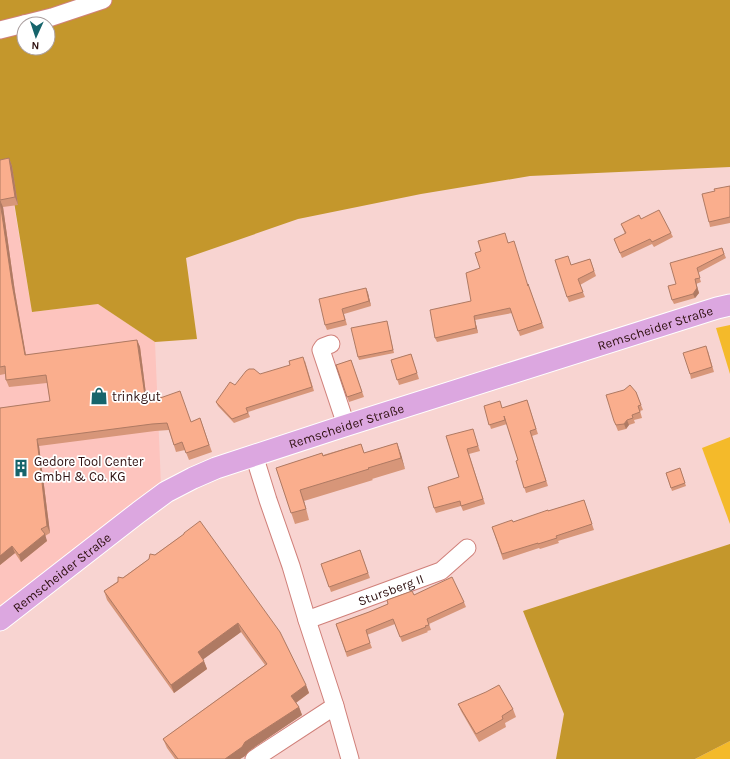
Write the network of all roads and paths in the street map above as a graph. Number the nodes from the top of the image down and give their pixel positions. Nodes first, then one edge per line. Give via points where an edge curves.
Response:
1 (103, 0) edge
2 (55, 16) edge
3 (16, 26) edge
4 (0, 30) edge
5 (730, 305) edge
6 (331, 344) dead end
7 (346, 425) junction
8 (254, 455) junction
9 (467, 548) dead end
10 (0, 620) edge
11 (307, 620) junction
12 (335, 706) junction
13 (254, 759) edge
14 (350, 759) edge

1 - 2 street
3 - 4 street
5 - 7 main road, Remscheider Straße
6 - 7 street via 322,347 321,350
7 - 8 main road, Remscheider Straße
8 - 10 main road, Remscheider Straße via 216,468 166,492
8 - 11 street
9 - 11 street, Stursberg II via 441,570
11 - 12 street
12 - 13 street
12 - 14 street

